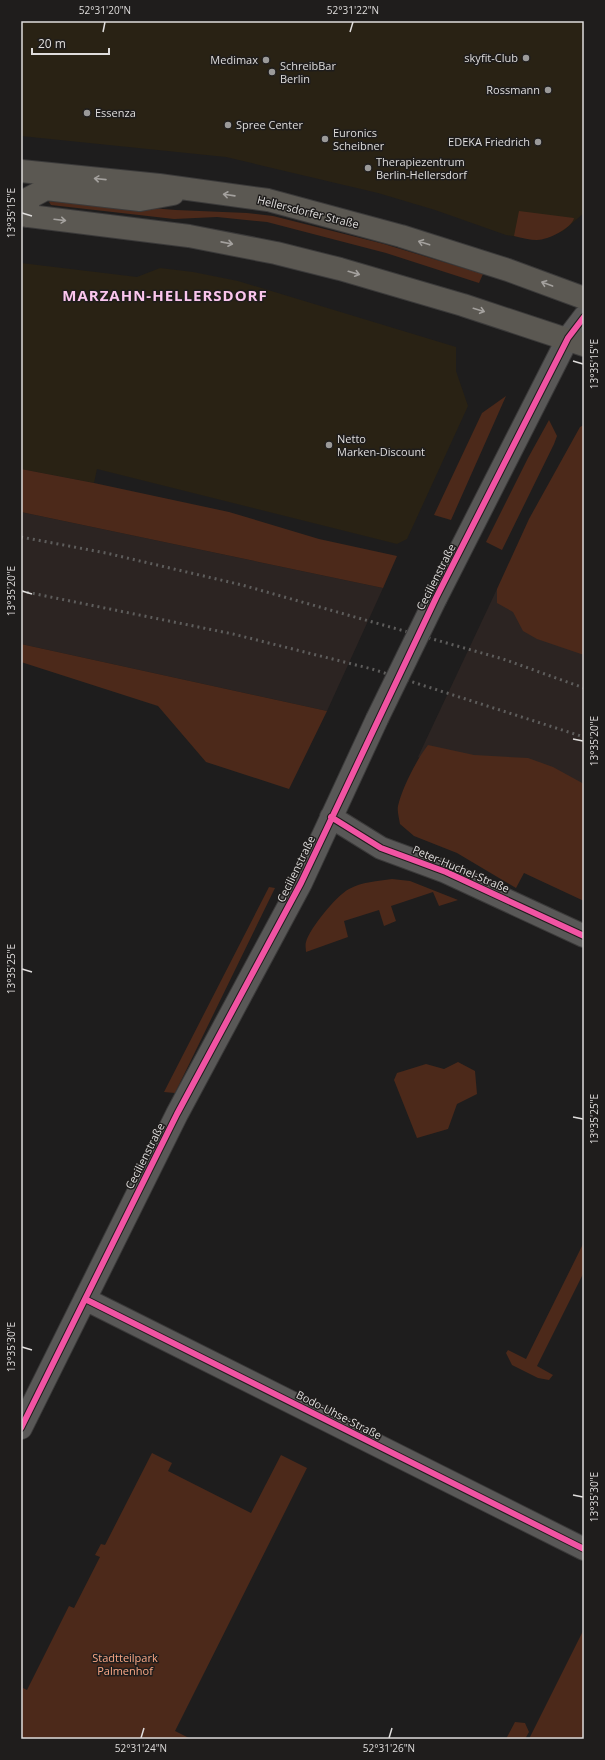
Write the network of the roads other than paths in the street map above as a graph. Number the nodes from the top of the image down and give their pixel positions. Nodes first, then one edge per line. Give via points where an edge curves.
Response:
1 (21, 171) edge
2 (196, 190) junction
3 (24, 216) edge
4 (584, 298) edge
5 (584, 317) edge
6 (576, 342) edge
7 (332, 817) junction
8 (584, 936) edge
9 (85, 1299) junction
10 (21, 1428) edge
11 (584, 1549) edge

2 -> 1 main road, Hellersdorfer Straße
2 - 3 main road via 140,200 46,189 29,198
4 -> 2 main road, Hellersdorfer Straße via 508,270 368,226 268,200
3 -> 6 main road via 189,236 276,253 455,303
5 - 6 street, Cecilienstraße
6 - 7 street, Cecilienstraße, bridge via 436,598
7 - 8 street, Peter-Huchel-Straße via 381,848 446,872
7 - 9 street, Cecilienstraße via 301,883 177,1114
9 - 10 street, Cecilienstraße
9 - 11 street, Bodo-Uhse-Straße

